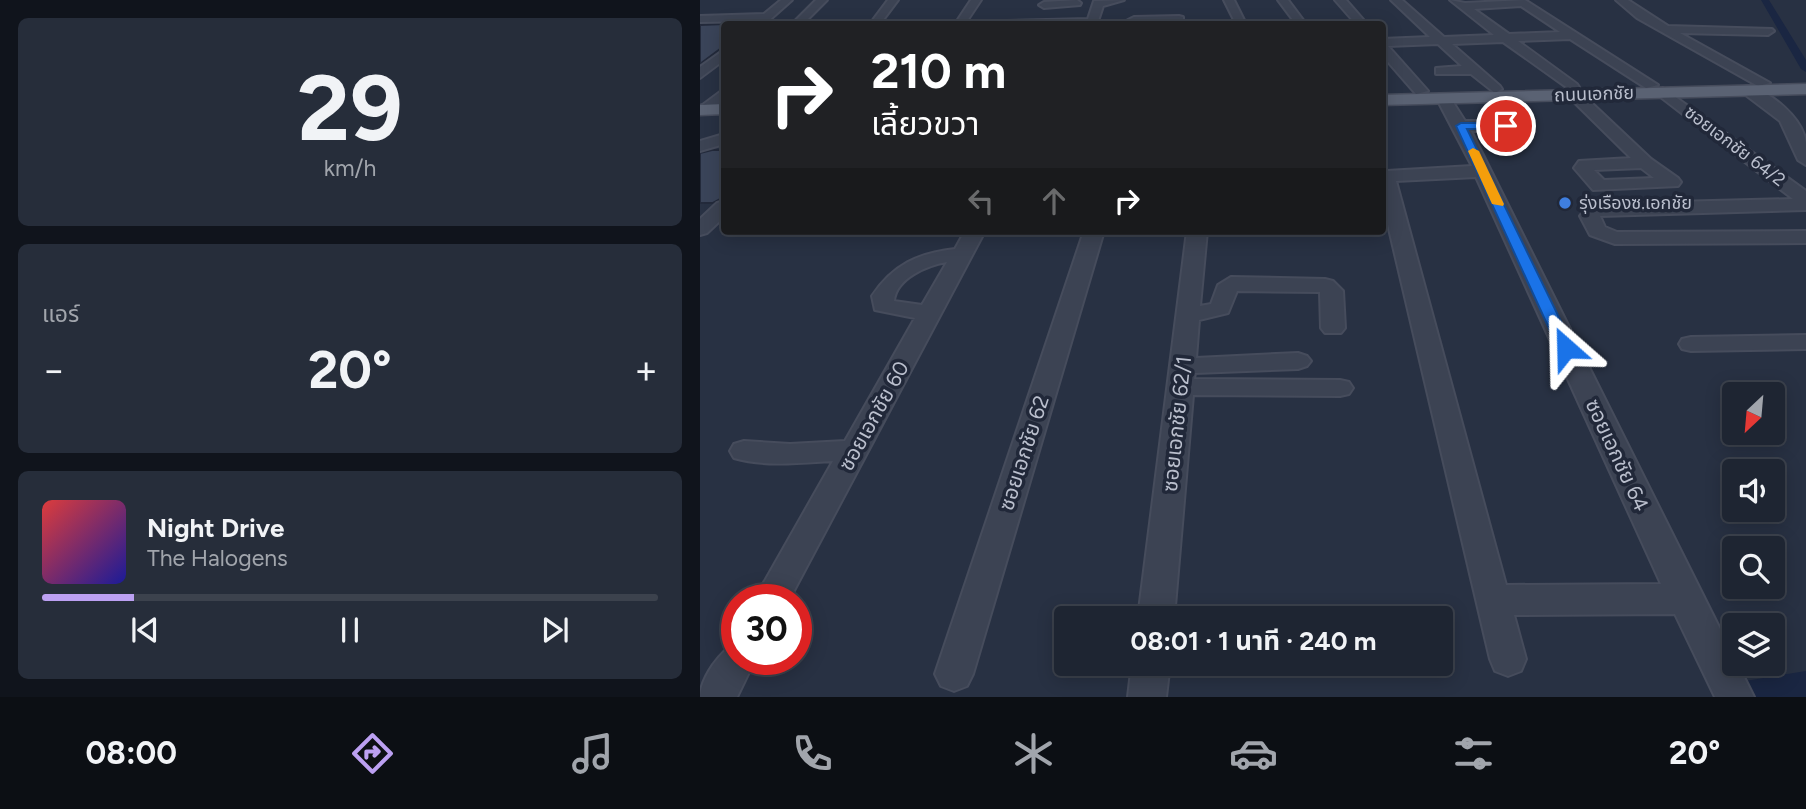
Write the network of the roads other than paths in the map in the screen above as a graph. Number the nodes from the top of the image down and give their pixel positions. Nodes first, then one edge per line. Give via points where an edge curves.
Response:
1 (787, 0) edge
2 (822, 0) edge
3 (893, 0) edge
4 (976, 0) edge
5 (1119, 0) edge
6 (1229, 0) edge
7 (1283, 0) edge
8 (1340, 0) edge
9 (1396, 0) edge
10 (1621, 0) edge
11 (1045, 2) edge
12 (1173, 2) dead end
13 (1520, 2) edge
14 (1459, 3) edge
15 (1076, 4) dead end
16 (700, 19) edge
17 (1134, 20) dead end
18 (764, 21) edge
19 (800, 21) edge
20 (876, 21) edge
21 (962, 21) edge
22 (1037, 21) edge
23 (1093, 21) edge
24 (1157, 21) edge
25 (1180, 21) edge
26 (1240, 21) edge
27 (1299, 21) edge
28 (1360, 21) edge
29 (1664, 29) junction
30 (1768, 31) dead end
31 (1573, 34) junction
32 (1505, 38) junction
33 (1441, 41) junction
34 (1386, 45) edge
35 (1698, 46) junction
36 (1386, 50) edge
37 (1732, 50) dead end
38 (721, 56) edge
39 (1386, 64) edge
40 (1398, 64) junction
41 (1473, 70) junction
42 (1441, 71) dead end
43 (700, 74) edge
44 (1750, 79) junction
45 (1804, 84) edge
46 (1495, 89) junction
47 (1657, 89) junction
48 (1573, 91) junction
49 (1433, 95) junction
50 (721, 96) edge
51 (1388, 96) edge
52 (721, 110) edge
53 (702, 113) edge
54 (721, 117) edge
55 (1461, 126) junction
56 (1506, 126) dead end
57 (721, 140) edge
58 (700, 146) edge
59 (1806, 160) edge
60 (1645, 163) dead end
61 (1483, 171) junction
62 (1806, 202) edge
63 (721, 209) edge
64 (702, 225) edge
65 (1093, 235) edge
66 (1197, 235) edge
67 (1806, 237) edge
68 (968, 242) edge
69 (931, 313) junction
70 (1188, 314) junction
71 (1333, 328) dead end
72 (1806, 342) edge
73 (1691, 344) dead end
74 (1298, 361) dead end
75 (1182, 377) junction
76 (1340, 388) dead end
77 (855, 450) junction
78 (744, 451) dead end
79 (780, 584) edge
80 (1685, 599) junction
81 (1495, 600) junction
82 (1157, 606) edge
83 (1508, 659) dead end
84 (954, 674) dead end
85 (729, 675) edge
86 (1149, 676) edge
87 (1730, 688) edge
88 (717, 697) edge
89 (1147, 697) edge

1 - 18 street
2 - 19 street
3 - 20 street
4 - 21 street
5 - 23 street via 1098,3
6 - 26 street
7 - 27 street
8 - 28 street
9 - 33 street
10 - 29 street
11 - 15 street
11 - 22 street
12 - 25 street
13 - 14 street
13 - 31 street, ซอยเอกชัย 64/2
14 - 32 street
16 - 18 street
17 - 24 street
29 - 30 street
29 - 35 street
31 - 32 street
31 - 47 street, ซอยเอกชัย 64/2
32 - 33 street
32 - 48 street
33 - 34 street
33 - 41 street
35 - 37 street
35 - 44 street
36 - 40 street, ซอยเอกชัย 64
38 - 43 street
39 - 40 street
40 - 49 street, ซอยเอกชัย 64
41 - 42 street
41 - 46 street
44 - 45 main road, ถนนเอกชัย
44 - 47 main road, ถนนเอกชัย
44 - 59 street via 1788,118
46 - 48 main road, ถนนเอกชัย
46 - 49 main road, ถนนเอกชัย
47 - 48 main road, ถนนเอกชัย
47 - 62 street, ซอยเอกชัย 64/2
48 - 49 main road, ถนนเอกชัย
48 - 60 street
49 - 51 main road, ถนนเอกชัย
49 - 55 street, ซอยเอกชัย 64
50 - 53 street
52 - 53 main road
53 - 54 main road
55 - 56 street
55 - 61 street, ซอยเอกชัย 64
57 - 58 street
61 - 80 street, ซอยเอกชัย 64
61 - 81 street via 1393,175 1387,180
62 - 67 street via 1595,210 1590,216 1597,231 1615,239
63 - 64 street
65 - 84 street, ซอยเอกชัย 62
66 - 70 street, ซอยเอกชัย 62/1
68 - 69 street, ซอยเอกชัย 60
68 - 69 street via 903,271 883,296 883,305
69 - 77 street, ซอยเอกชัย 60
70 - 71 street via 1216,312 1231,284 1325,286 1332,291
70 - 75 street, ซอยเอกชัย 62/1
72 - 73 street
74 - 75 street
75 - 76 street
75 - 82 street, ซอยเอกชัย 62/1
77 - 78 street
77 - 79 street, ซอยเอกชัย 60
80 - 81 street
80 - 87 street, ซอยเอกชัย 64
81 - 83 street
85 - 88 street
86 - 89 street

